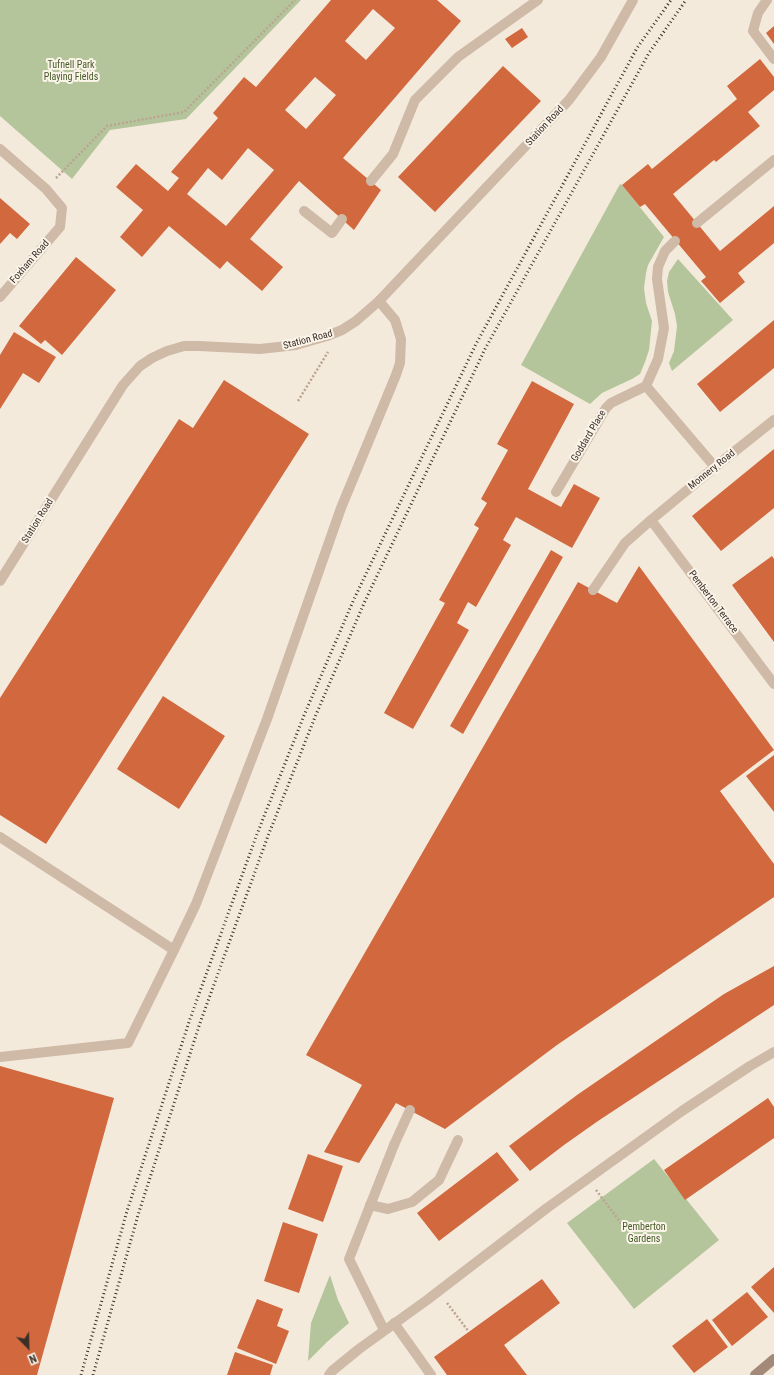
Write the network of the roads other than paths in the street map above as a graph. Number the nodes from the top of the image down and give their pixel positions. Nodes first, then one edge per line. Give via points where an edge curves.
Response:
1 (538, 0) edge
2 (633, 0) edge
3 (767, 0) edge
4 (774, 60) edge
5 (0, 149) edge
6 (774, 160) edge
7 (371, 181) dead end
8 (304, 211) dead end
9 (342, 219) dead end
10 (697, 223) dead end
11 (675, 241) dead end
12 (0, 297) edge
13 (379, 301) junction
14 (646, 386) junction
15 (774, 420) edge
16 (715, 467) junction
17 (556, 492) dead end
18 (651, 520) junction
19 (0, 581) edge
20 (593, 590) dead end
21 (774, 684) edge
22 (0, 838) edge
23 (174, 950) junction
24 (774, 1052) edge
25 (0, 1056) edge
26 (410, 1110) dead end
27 (458, 1140) dead end
28 (370, 1205) junction
29 (394, 1323) junction
30 (384, 1330) junction
31 (774, 1359) edge
32 (329, 1375) edge
33 (431, 1375) edge
34 (755, 1375) edge

1 - 7 street via 458,57 415,100 392,154
2 - 13 street, Station Road via 601,57 569,100
3 - 4 street via 758,13 753,32
5 - 12 street, Foxham Road via 46,189 62,208 60,226
6 - 10 street
8 - 9 street via 332,233
11 - 14 street via 665,251 658,267 657,279 664,328 658,359
13 - 19 street, Station Road via 342,330 312,341 260,349 184,346 167,351 140,366 123,385
13 - 23 street via 395,320 401,339 400,363 341,508 267,719 196,904
14 - 16 street
14 - 17 street, Goddard Place via 606,408
15 - 16 street, Monnery Road
16 - 18 street, Monnery Road
18 - 20 street, Monnery Road via 625,543
18 - 21 street, Pemberton Terrace
22 - 23 street
23 - 25 street via 128,1043
24 - 29 street via 682,1111
26 - 28 street
27 - 28 street via 439,1180 412,1202 388,1209
28 - 30 street via 349,1259
29 - 30 street
29 - 33 street
30 - 32 street via 358,1348
31 - 34 street

